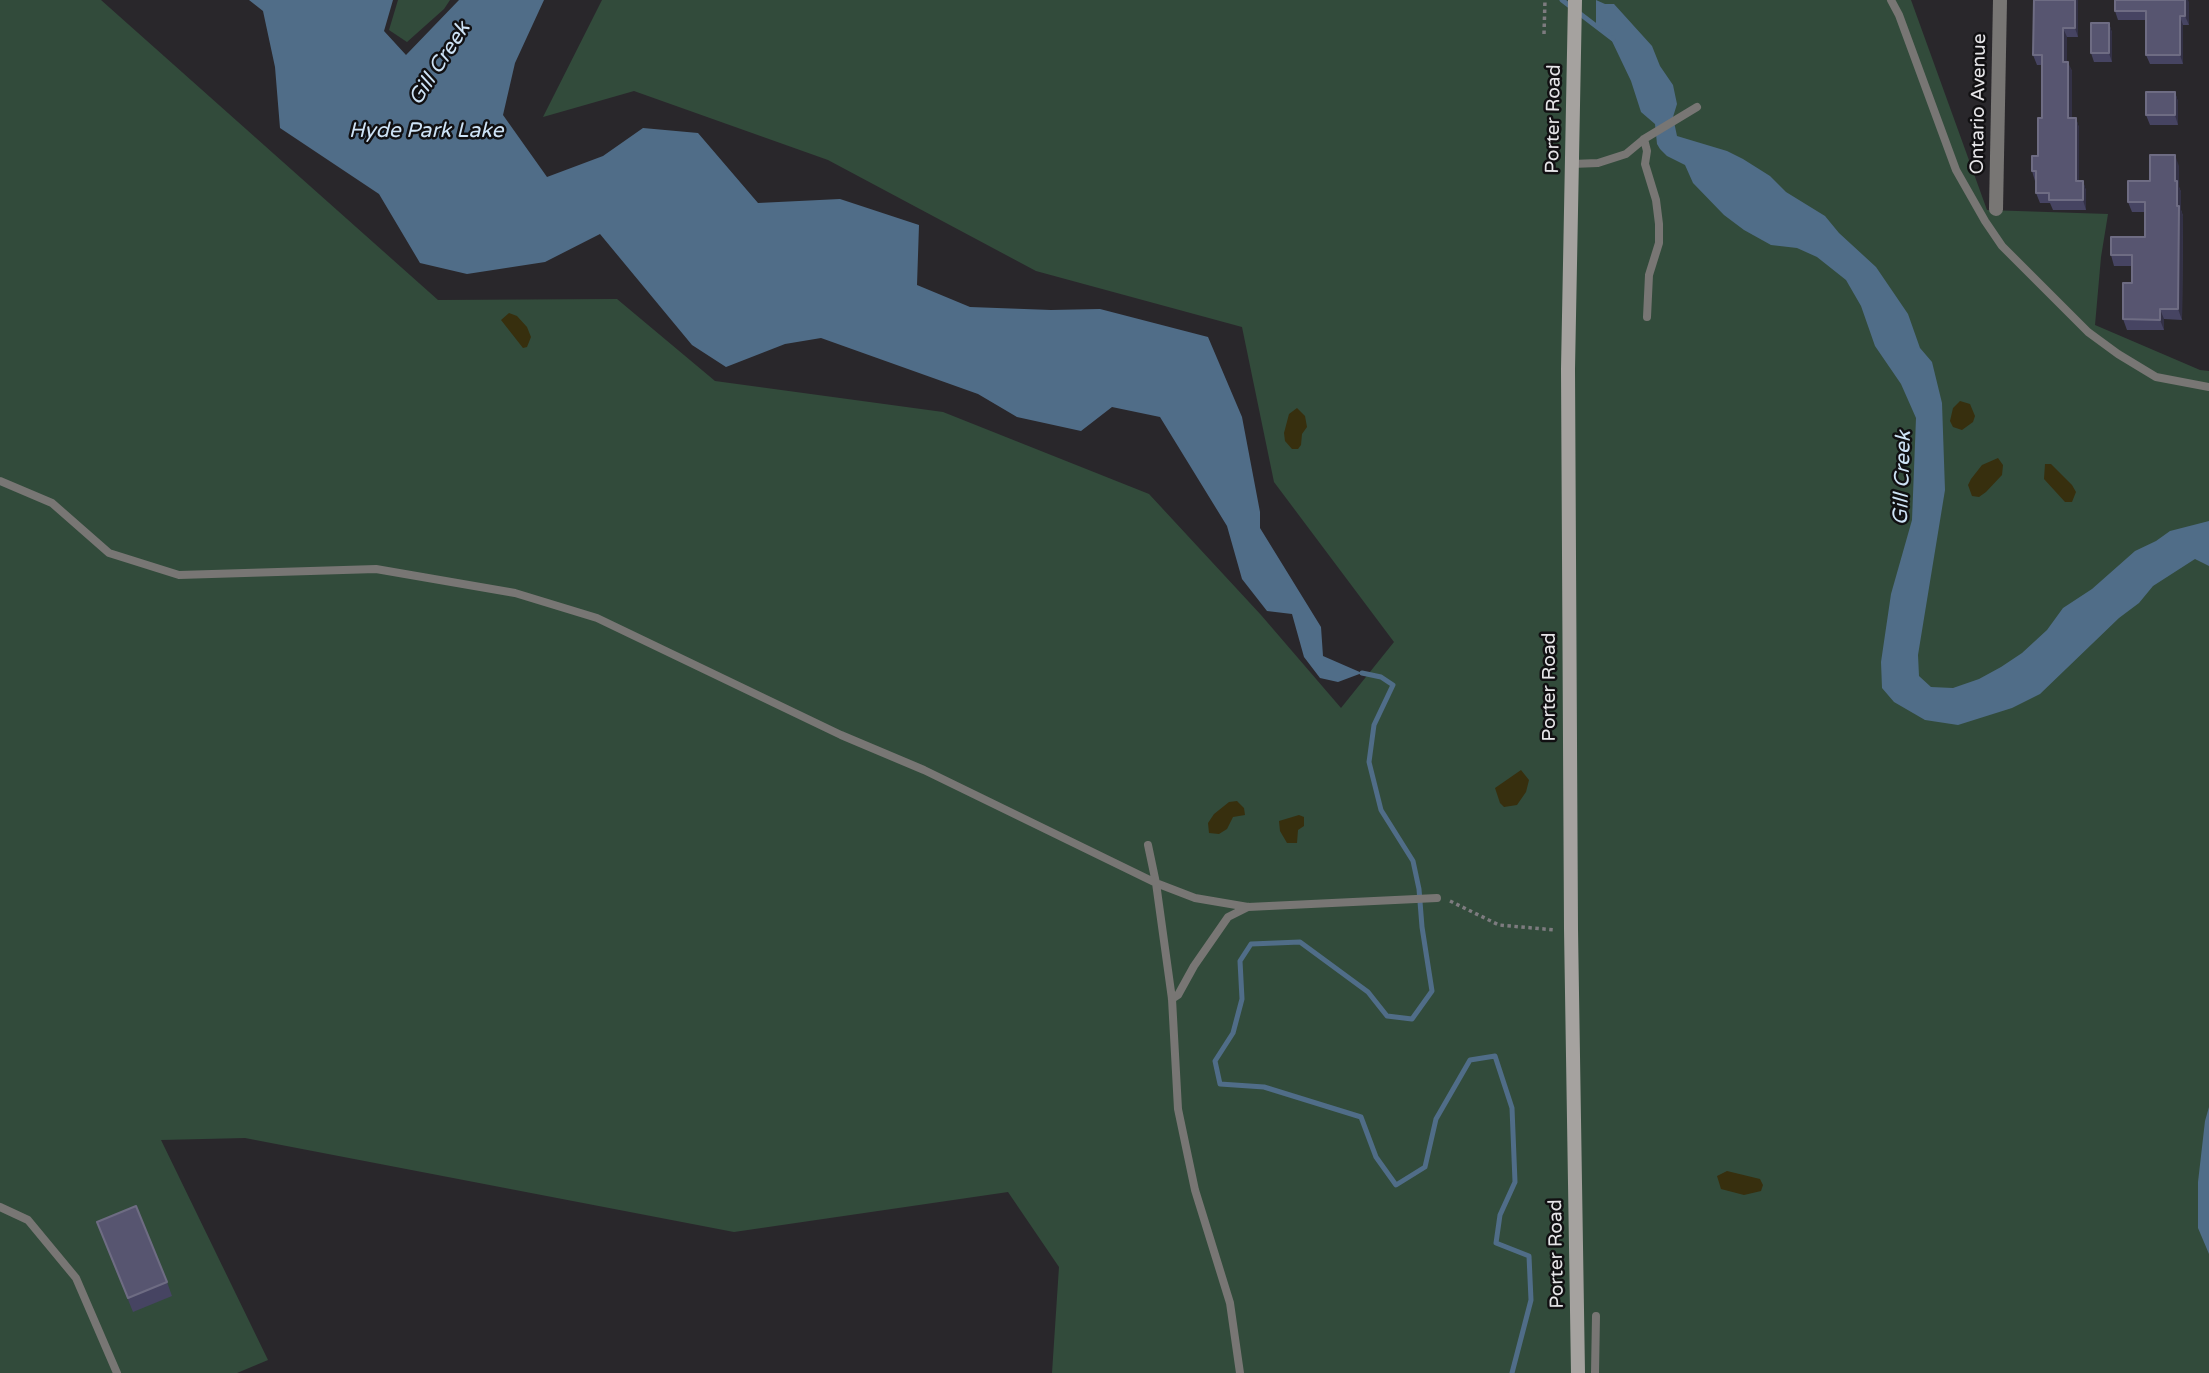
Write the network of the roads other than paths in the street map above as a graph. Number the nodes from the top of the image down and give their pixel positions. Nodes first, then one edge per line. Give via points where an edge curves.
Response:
1 (1575, 0) edge
2 (1891, 0) edge
3 (2000, 0) edge
4 (1697, 107) dead end
5 (1644, 139) junction
6 (1572, 164) junction
7 (1997, 209) dead end
8 (1647, 317) dead end
9 (2209, 387) edge
10 (0, 481) edge
11 (1148, 845) dead end
12 (1156, 883) junction
13 (1437, 898) road end
14 (1248, 907) junction
15 (1171, 999) junction
16 (0, 1207) edge
17 (1596, 1316) dead end
18 (117, 1373) edge
19 (1240, 1373) edge
20 (1578, 1373) edge
21 (1595, 1373) edge

1 - 6 main road, Porter Road
2 - 9 lane via 1956,170 2002,246 2088,332 2118,354 2156,377
3 - 7 street, Ontario Avenue
4 - 5 lane
5 - 6 lane via 1626,154 1598,163
5 - 8 lane via 1659,224
6 - 20 main road, Porter Road via 1568,369
10 - 12 lane via 52,503 109,553 179,575 376,569 516,593 597,618
11 - 12 lane
12 - 14 lane via 1195,898
12 - 15 lane
13 - 14 lane
14 - 15 lane via 1228,917
15 - 19 lane via 1178,1109 1195,1190 1230,1303
16 - 18 lane via 27,1220 76,1278
17 - 21 lane

